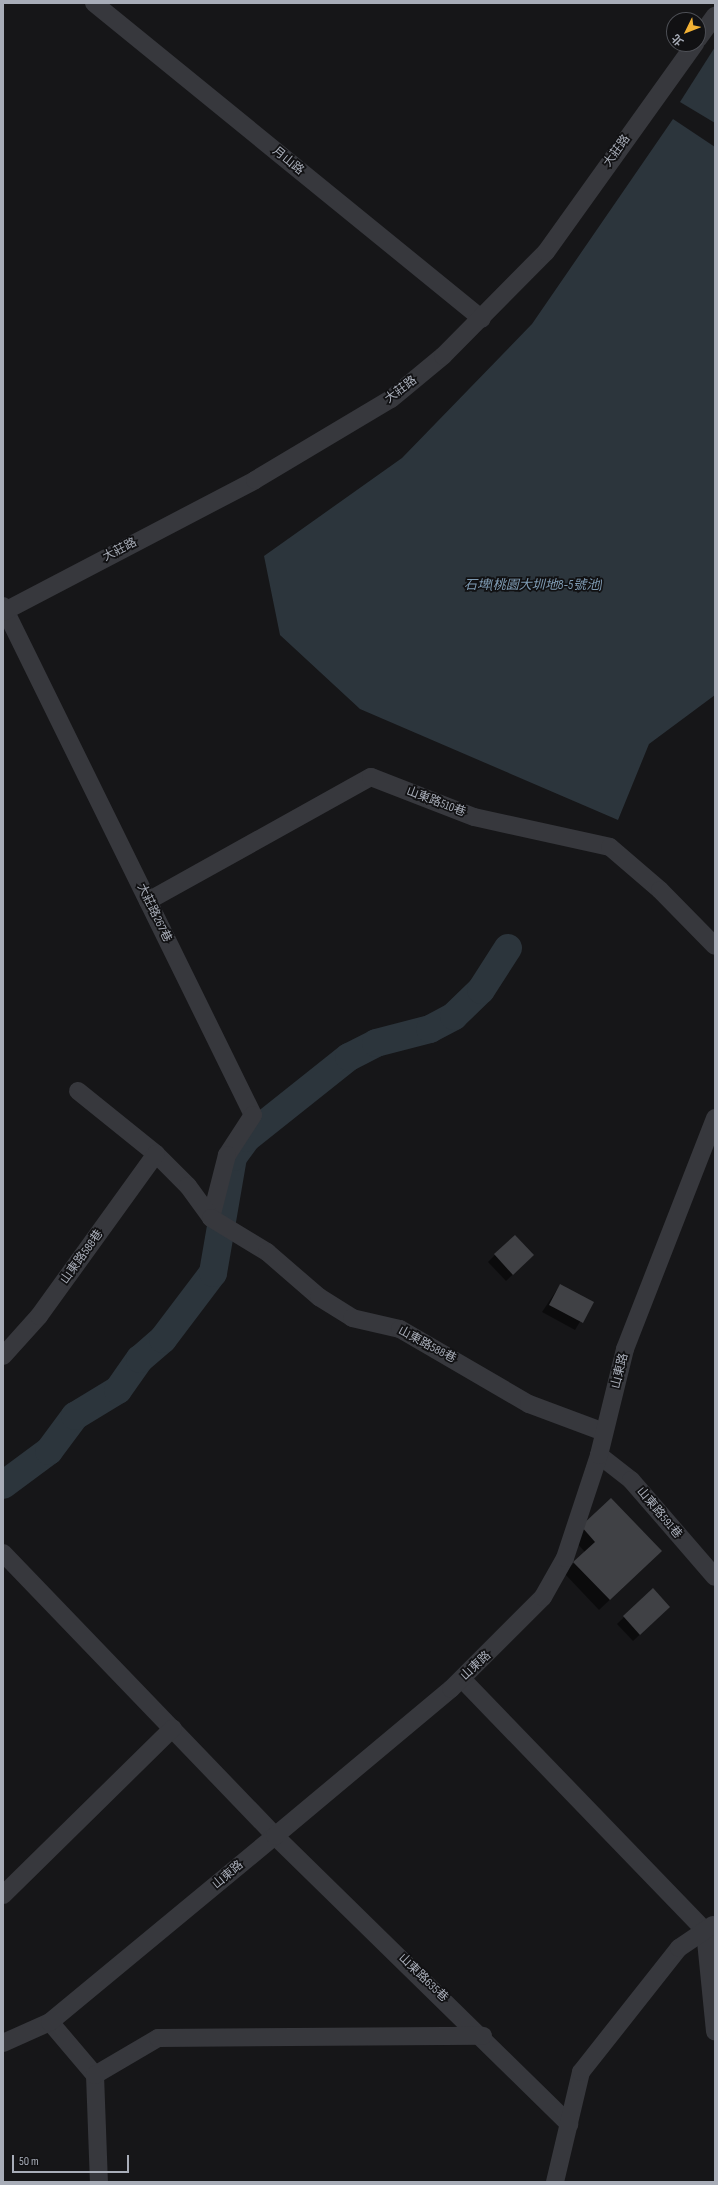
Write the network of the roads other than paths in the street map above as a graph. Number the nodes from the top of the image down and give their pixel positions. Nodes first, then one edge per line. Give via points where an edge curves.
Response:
1 (94, 3) edge
2 (715, 16) edge
3 (706, 28) edge
4 (688, 52) edge
5 (482, 319) junction
6 (4, 610) edge
7 (148, 901) junction
8 (715, 946) edge
9 (78, 1091) dead end
10 (715, 1118) edge
11 (156, 1154) junction
12 (211, 1218) junction
13 (3, 1356) edge
14 (604, 1432) junction
15 (599, 1455) junction
16 (3, 1553) edge
17 (715, 1577) edge
18 (462, 1679) junction
19 (173, 1728) junction
20 (275, 1836) junction
21 (3, 1895) edge
22 (710, 1928) edge
23 (50, 2022) junction
24 (715, 2032) edge
25 (483, 2036) junction
26 (3, 2043) edge
27 (95, 2075) junction
28 (569, 2124) junction
29 (99, 2182) edge
30 (555, 2182) edge

1 - 5 street, 月山路
2 - 3 street
4 - 5 street, 大莊路 via 546,252
5 - 6 street, 大莊路 via 391,399 255,480
6 - 7 street, 大莊路267巷
7 - 8 street, 山東路510巷 via 371,777 474,817 610,847 660,890
7 - 12 street, 大莊路267巷 via 254,1115 227,1155
9 - 11 street
10 - 14 street, 山東路 via 625,1349
11 - 12 street via 188,1186
11 - 13 street, 山東路588巷 via 39,1316
12 - 14 street, 山東路588巷 via 267,1252 319,1297 352,1318 400,1329 529,1404
14 - 15 street, 山東路
15 - 17 street, 山東路591巷 via 631,1480
15 - 18 street, 山東路 via 565,1558 543,1597
16 - 19 street, 山東路635巷
18 - 20 street, 山東路
18 - 22 street
19 - 20 street, 山東路635巷
19 - 21 street
20 - 23 street, 山東路
20 - 25 street, 山東路635巷
22 - 24 street
22 - 28 street via 679,1948 581,2072
23 - 26 street, 山東路
23 - 27 street
25 - 27 street via 166,2038 136,2049
25 - 28 street, 山東路635巷
27 - 29 street
28 - 30 street

